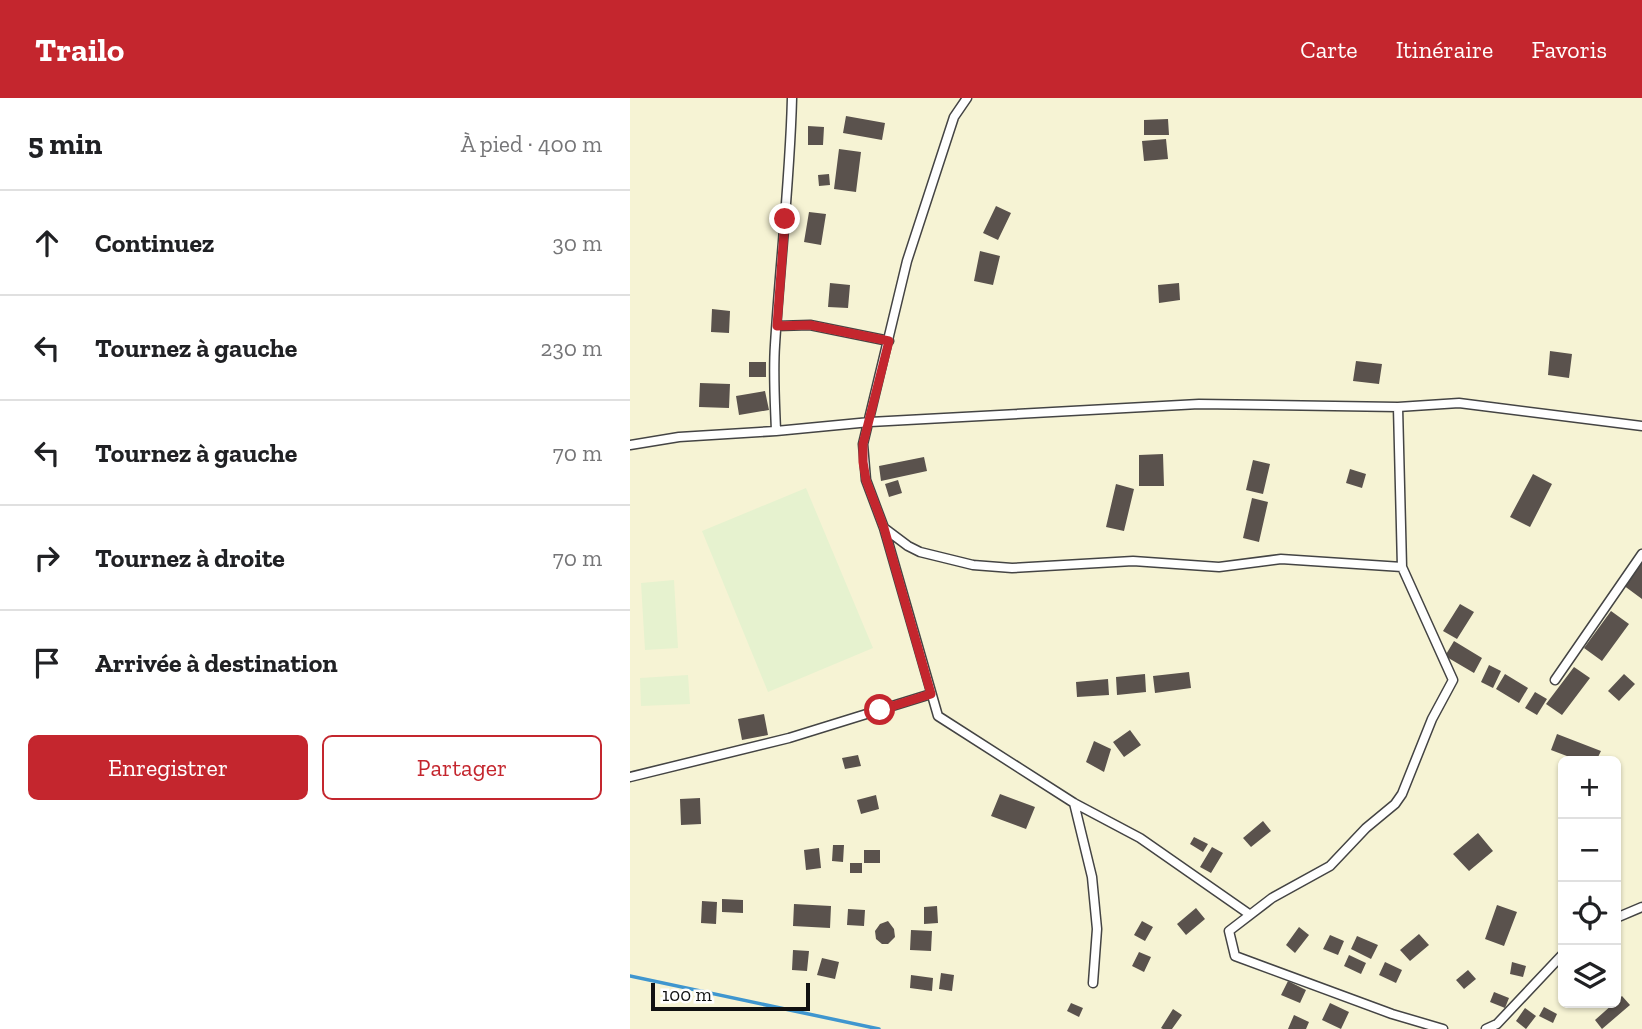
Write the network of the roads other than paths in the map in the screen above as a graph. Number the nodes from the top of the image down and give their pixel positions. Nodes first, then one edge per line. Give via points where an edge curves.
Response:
1 (792, 98) edge
2 (967, 98) edge
3 (777, 326) junction
4 (889, 341) junction
5 (1398, 407) junction
6 (870, 422) junction
7 (1642, 426) edge
8 (776, 431) junction
9 (630, 444) edge
10 (884, 528) junction
11 (1642, 554) edge
12 (1402, 567) junction
13 (1555, 680) dead end
14 (931, 694) junction
15 (630, 777) edge
16 (1074, 803) junction
17 (1642, 908) edge
18 (1249, 914) junction
19 (1621, 916) edge
20 (1558, 959) edge
21 (1093, 983) dead end
22 (1443, 1029) edge
23 (1486, 1029) edge

1 - 3 street
2 - 4 street via 954,117 911,248
3 - 4 street via 810,325
3 - 8 street
4 - 6 street
5 - 6 street via 1199,404
5 - 7 street via 1459,403
5 - 12 street
6 - 8 street
6 - 10 street via 863,462
8 - 9 street
10 - 12 street via 920,552 974,565 1012,568 1133,561 1219,567 1281,559
10 - 14 street
11 - 13 street
12 - 18 street via 1453,680 1395,804 1330,866
14 - 15 street via 789,738
14 - 16 street via 938,716
16 - 18 street via 1140,838
16 - 21 street via 1097,929
17 - 19 street
18 - 22 street via 1229,931 1235,956
20 - 23 street via 1497,1024

